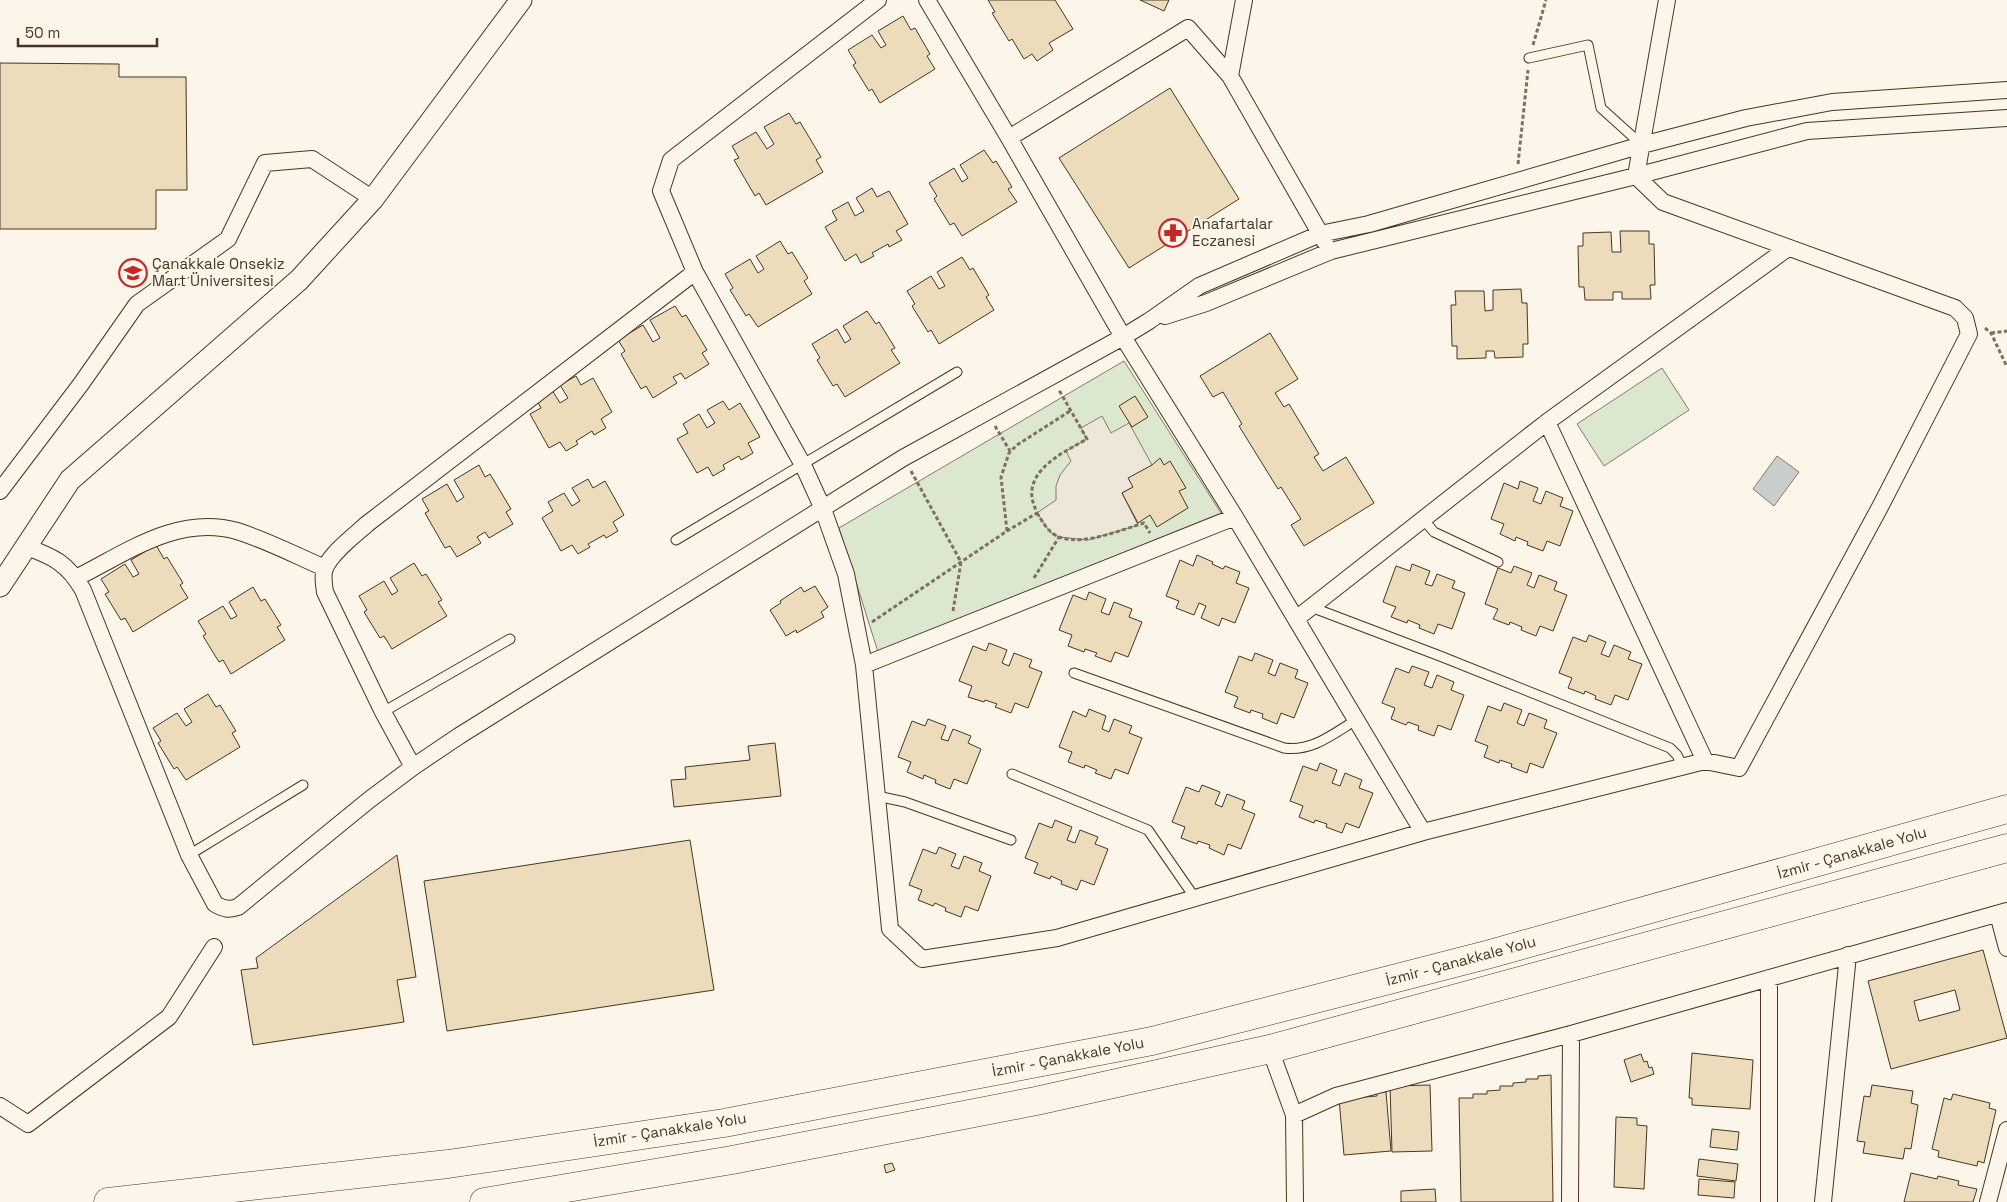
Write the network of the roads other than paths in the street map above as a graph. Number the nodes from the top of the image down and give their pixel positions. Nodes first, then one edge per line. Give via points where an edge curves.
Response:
1 (521, 0) edge
2 (878, 0) edge
3 (927, 0) edge
4 (1244, 0) edge
5 (1667, 0) edge
6 (1529, 58) road end
7 (1230, 76) junction
8 (2007, 90) edge
9 (2007, 118) edge
10 (1009, 138) junction
11 (1642, 145) junction
12 (1636, 176) junction
13 (373, 199) junction
14 (1320, 234) junction
15 (1788, 248) junction
16 (1331, 252) junction
17 (695, 272) junction
18 (1149, 322) junction
19 (1123, 337) junction
20 (957, 372) dead end
21 (1548, 422) junction
22 (803, 466) junction
23 (0, 490) edge
24 (823, 509) junction
25 (1235, 517) junction
26 (1423, 519) junction
27 (676, 540) dead end
28 (26, 547) junction
29 (1498, 562) dead end
30 (325, 568) junction
31 (76, 578) junction
32 (0, 586) edge
33 (1310, 607) junction
34 (1296, 619) junction
35 (510, 639) dead end
36 (864, 665) junction
37 (1074, 674) dead end
38 (383, 712) junction
39 (1356, 720) junction
40 (1705, 761) junction
41 (413, 767) junction
42 (1683, 767) junction
43 (1012, 774) dead end
44 (303, 785) dead end
45 (877, 796) junction
46 (2007, 809) edge
47 (1422, 832) junction
48 (1011, 840) dead end
49 (2007, 848) edge
50 (189, 855) junction
51 (1194, 898) junction
52 (2003, 913) edge
53 (214, 947) dead end
54 (2007, 948) edge
55 (1848, 956) junction
56 (1769, 978) junction
57 (1571, 1034) junction
58 (1270, 1049) junction
59 (0, 1106) edge
60 (1294, 1115) junction
61 (2007, 1130) edge
62 (108, 1202) edge
63 (484, 1202) edge
64 (1295, 1202) edge
65 (1570, 1202) edge
66 (1769, 1202) edge
67 (1823, 1202) edge
68 (1988, 1202) edge

1 - 13 street
2 - 17 street via 671,160 661,191
3 - 10 street
4 - 7 street
5 - 11 street
6 - 11 lane via 1588,45 1600,108
7 - 10 street via 1188,28
7 - 14 street
8 - 11 street via 1832,102 1746,118
9 - 12 street via 1807,131
10 - 19 street
11 - 12 street
11 - 14 street via 1369,224
12 - 15 street via 1663,202
12 - 16 street
13 - 23 street via 312,159 265,163 228,239 137,304
13 - 28 street via 299,280 70,480
14 - 16 street
14 - 18 street via 1199,286
15 - 21 street
15 - 40 street via 1955,308 1964,318 1969,334 1739,768
16 - 18 street via 1206,303
17 - 22 street
17 - 30 street via 367,524 332,557
18 - 19 street
19 - 24 street via 904,458
19 - 25 street
20 - 22 lane
21 - 26 street
21 - 40 street
22 - 24 street
22 - 27 lane
24 - 36 street via 846,574
24 - 41 street
25 - 34 street
25 - 36 street
26 - 29 lane via 1434,532
26 - 33 street
28 - 31 street via 57,559
28 - 32 street
30 - 31 street via 238,532 197,527 161,535
30 - 38 street via 325,592
31 - 50 street
33 - 34 street
33 - 42 lane via 1670,748 1678,755
34 - 39 street
35 - 38 lane
36 - 45 street
37 - 39 lane via 1284,748 1308,747
38 - 41 street
39 - 47 street
40 - 42 street
41 - 50 street via 238,908 223,909 215,904
42 - 47 street
43 - 51 lane via 1148,830
44 - 50 lane
45 - 48 lane via 905,802
45 - 51 street via 890,930 922,959 1057,938
46 - 62 highway, İzmir - Çanakkale Yolu via 1490,954 1152,1041 724,1123 448,1164
47 - 51 street
49 - 58 highway
52 - 54 street
52 - 55 street
53 - 59 street via 168,1017 28,1124
55 - 56 street
55 - 67 street
56 - 57 street
56 - 66 street
57 - 60 street via 1336,1096
57 - 65 street
58 - 60 street
58 - 63 highway via 1036,1101 732,1160
60 - 64 street
61 - 68 street

